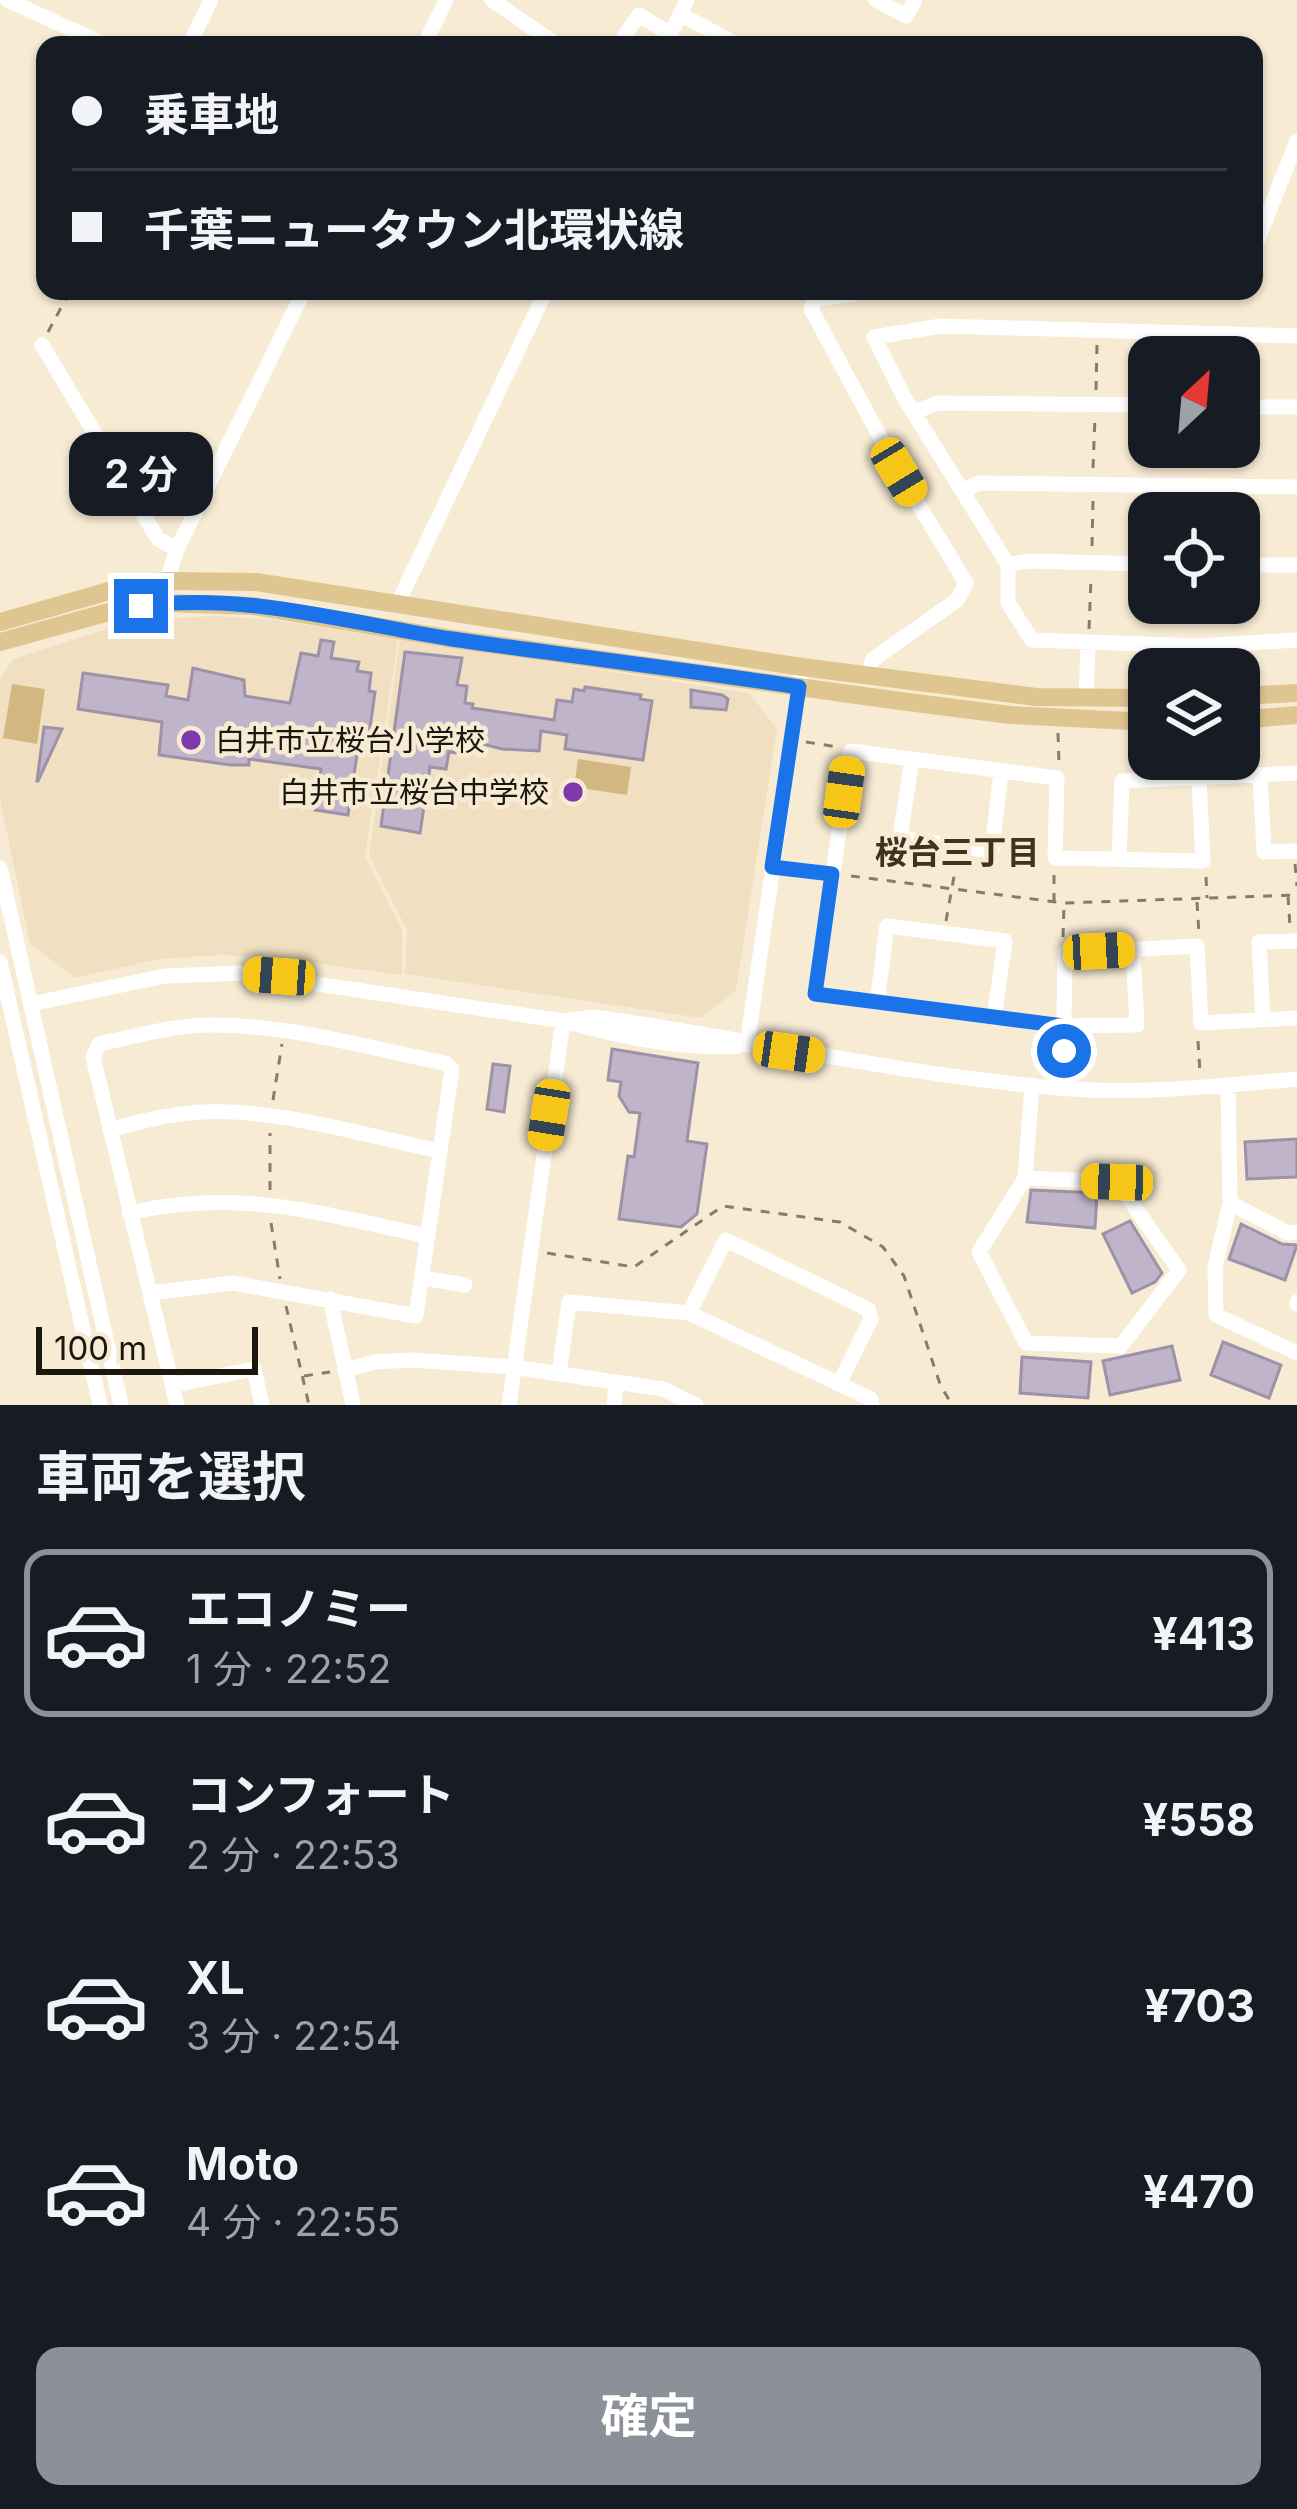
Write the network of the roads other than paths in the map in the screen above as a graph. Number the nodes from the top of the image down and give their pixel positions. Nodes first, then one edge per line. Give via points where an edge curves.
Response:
1 (7, 0) edge
2 (211, 0) edge
3 (446, 0) edge
4 (492, 0) edge
5 (876, 0) edge
6 (915, 0) edge
7 (683, 7) edge
8 (86, 36) edge
9 (193, 36) edge
10 (428, 36) edge
11 (544, 36) edge
12 (625, 36) edge
13 (664, 36) edge
14 (669, 36) edge
15 (724, 36) edge
16 (1297, 141) edge
17 (1263, 226) edge
18 (300, 300) edge
19 (542, 300) edge
20 (815, 300) edge
21 (1297, 336) edge
22 (42, 345) road end
23 (1128, 405) edge
24 (1260, 406) edge
25 (1297, 407) edge
26 (914, 412) junction
27 (1297, 487) edge
28 (962, 491) junction
29 (177, 549) junction
30 (1128, 563) edge
31 (1007, 565) junction
32 (1297, 565) edge
33 (1260, 566) edge
34 (167, 580) junction
35 (166, 603) junction
36 (397, 605) junction
37 (0, 622) edge
38 (1297, 640) edge
39 (0, 643) edge
40 (1088, 643) junction
41 (870, 674) junction
42 (801, 677) junction
43 (1297, 693) edge
44 (1260, 695) edge
45 (1128, 698) edge
46 (1086, 699) junction
47 (1297, 715) edge
48 (1260, 718) edge
49 (1128, 721) edge
50 (912, 759) junction
51 (1001, 771) junction
52 (1297, 773) edge
53 (1260, 775) joint
54 (1141, 780) edge
55 (1198, 780) edge
56 (1296, 851) edge
57 (1120, 859) junction
58 (772, 867) junction
59 (0, 868) edge
60 (832, 874) junction
61 (1294, 941) edge
62 (1133, 950) junction
63 (0, 962) edge
64 (877, 1003) junction
65 (31, 1004) junction
66 (994, 1018) junction
67 (1297, 1018) edge
68 (1263, 1020) junction
69 (563, 1021) junction
70 (1064, 1026) junction
71 (747, 1045) junction
72 (1297, 1079) edge
73 (1032, 1085) junction
74 (1228, 1085) junction
75 (1063, 1089) junction
76 (110, 1130) junction
77 (440, 1151) junction
78 (1024, 1178) junction
79 (1230, 1202) junction
80 (130, 1213) junction
81 (1297, 1232) edge
82 (428, 1236) junction
83 (423, 1278) junction
84 (465, 1285) dead end
85 (150, 1293) junction
86 (330, 1299) junction
87 (689, 1313) junction
88 (1297, 1353) edge
89 (513, 1367) junction
90 (345, 1370) junction
91 (559, 1374) junction
92 (616, 1382) junction
93 (840, 1382) junction
94 (173, 1385) junction
95 (100, 1405) edge
96 (121, 1405) edge
97 (177, 1405) edge
98 (262, 1405) edge
99 (353, 1405) edge
100 (509, 1405) edge
101 (614, 1405) edge
102 (696, 1405) edge
103 (872, 1405) edge

1 - 8 street
2 - 9 street
3 - 10 street
4 - 11 street
5 - 6 street via 906,16
7 - 14 street
7 - 15 street
12 - 13 street via 640,15
16 - 17 street
18 - 29 street
19 - 36 street
20 - 41 street via 811,309 966,583 957,600 872,660
21 - 26 street via 941,326 874,337
22 - 29 street via 158,539
23 - 26 street via 938,403
24 - 25 street
26 - 28 street
27 - 28 street via 980,484
28 - 31 street
29 - 34 street
30 - 31 street
31 - 40 street via 1008,603 1032,640
32 - 33 street
34 - 35 street
34 - 36 main road via 256,582
34 - 37 main road
35 - 39 main road
35 - 42 main road via 287,609 453,639
36 - 42 main road
38 - 40 street
40 - 46 street
41 - 42 main road
41 - 46 main road
42 - 49 main road via 1010,715
42 - 58 street
43 - 44 main road
45 - 46 main road
47 - 48 main road
50 - 51 street
50 - 51 street via 900,838 992,851
50 - 60 street via 850,752
51 - 57 street via 1057,778 1055,858
52 - 53 street
53 - 56 street via 1264,853
54 - 57 street via 1122,781
55 - 57 street via 1203,861
58 - 60 street
58 - 71 street
59 - 65 street
60 - 64 street via 815,994
61 - 68 street via 1259,942
62 - 68 street via 1197,946 1201,1023
62 - 70 street via 1065,953
62 - 70 street via 1137,1025
63 - 95 street
64 - 66 street
64 - 66 street via 886,926 944,933 1005,941
65 - 69 street via 165,976 244,973
65 - 96 street
66 - 70 street
67 - 68 street
69 - 71 street via 596,1018
69 - 89 street
70 - 75 street
71 - 73 street
72 - 74 street
73 - 75 street
73 - 78 street
74 - 75 street
74 - 79 street
76 - 77 street via 207,1112
76 - 77 street via 93,1057 99,1044 208,1025 284,1030 445,1064 452,1070
76 - 80 street
77 - 82 street
78 - 78 street via 979,1252 1026,1343 1121,1346 1179,1270 1117,1182
79 - 81 street
79 - 88 street via 1215,1267 1216,1315
80 - 82 street via 208,1199
80 - 85 street
82 - 83 street
83 - 84 street
83 - 86 street via 416,1316
85 - 86 street via 233,1283
85 - 94 street
86 - 90 street
87 - 91 street via 569,1302
87 - 93 street
87 - 93 street via 726,1240 868,1309 871,1319
89 - 90 street via 412,1360
89 - 91 street
89 - 100 street
90 - 99 street
91 - 92 street
92 - 101 street
92 - 102 street via 663,1389
93 - 103 street
94 - 97 street
94 - 98 street via 254,1369

